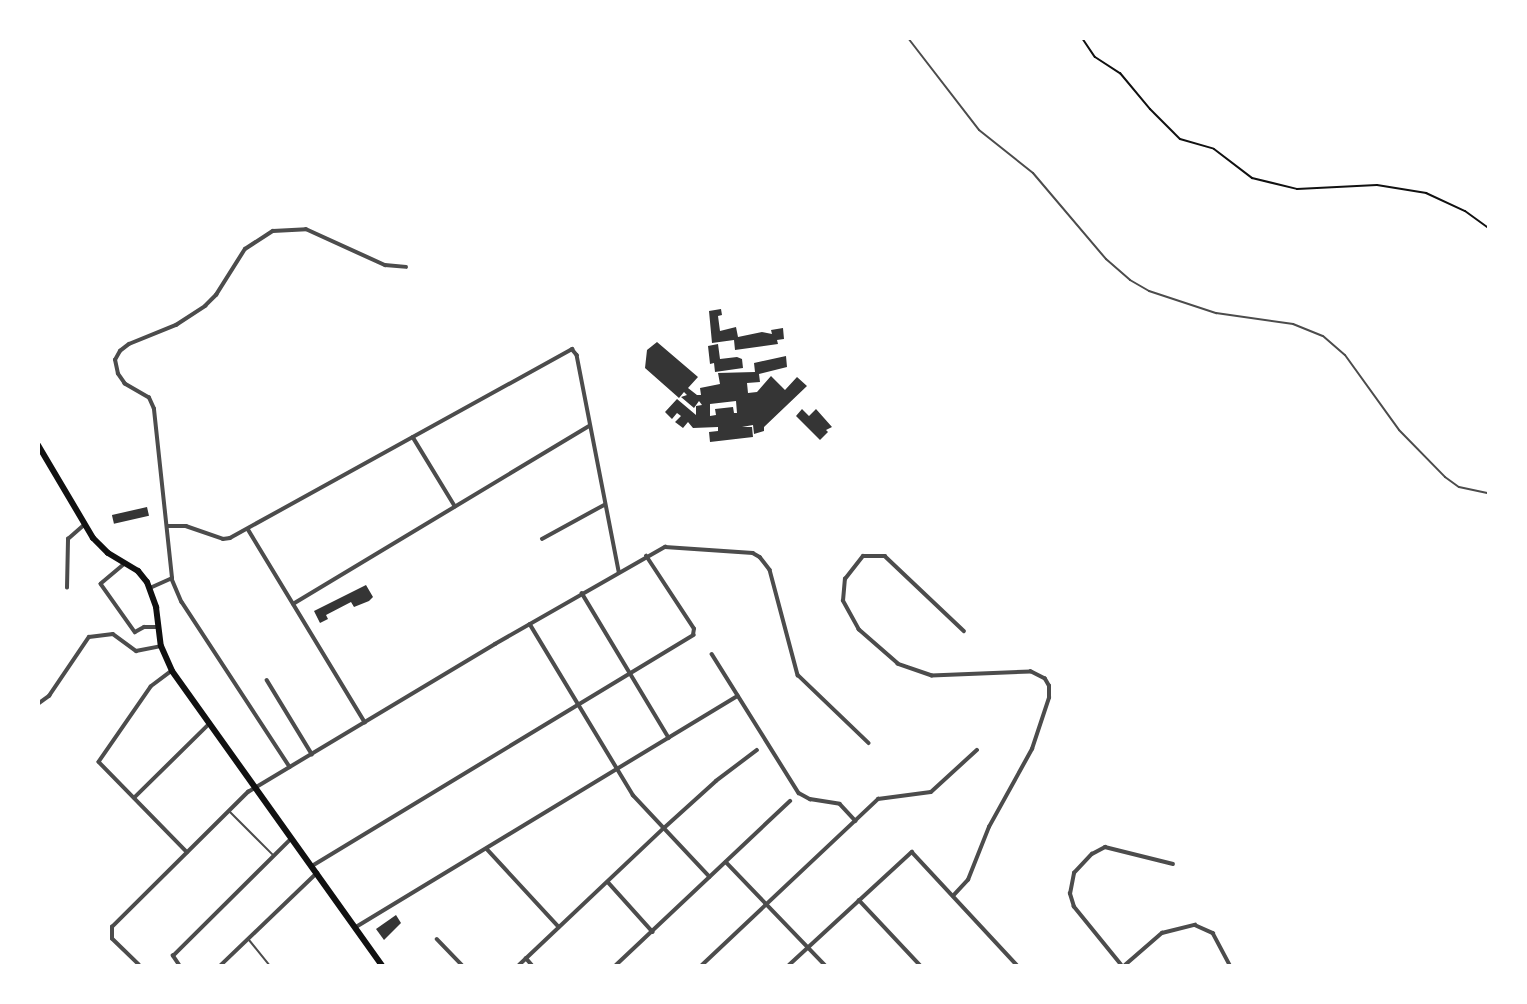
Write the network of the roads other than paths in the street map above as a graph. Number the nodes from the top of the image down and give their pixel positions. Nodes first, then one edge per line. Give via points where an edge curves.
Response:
1 (908, 38) edge
2 (406, 267) dead end
3 (589, 426) junction
4 (414, 437) junction
5 (39, 446) edge
6 (1489, 493) edge
7 (604, 505) junction
8 (455, 506) junction
9 (84, 525) junction
10 (167, 526) junction
11 (248, 529) junction
12 (542, 539) dead end
13 (646, 556) junction
14 (127, 563) junction
15 (619, 572) junction
16 (172, 578) junction
17 (150, 587) junction
18 (67, 588) dead end
19 (582, 593) junction
20 (293, 604) junction
21 (530, 624) junction
22 (159, 627) junction
23 (964, 631) dead end
24 (161, 646) junction
25 (712, 654) dead end
26 (172, 671) junction
27 (629, 674) junction
28 (267, 680) dead end
29 (738, 696) junction
30 (38, 704) edge
31 (579, 705) junction
32 (365, 722) junction
33 (209, 724) junction
34 (669, 738) junction
35 (869, 743) dead end
36 (757, 750) dead end
37 (977, 750) dead end
38 (312, 754) junction
39 (290, 767) junction
40 (618, 769) junction
41 (254, 788) junction
42 (134, 799) junction
43 (790, 800) dead end
44 (229, 810) junction
45 (856, 821) junction
46 (664, 828) junction
47 (291, 839) junction
48 (487, 849) junction
49 (187, 852) junction
50 (273, 856) junction
51 (726, 862) junction
52 (1173, 864) dead end
53 (312, 866) junction
54 (317, 873) junction
55 (710, 877) junction
56 (608, 882) junction
57 (953, 896) junction
58 (859, 900) junction
59 (768, 904) junction
60 (355, 928) junction
61 (559, 928) junction
62 (653, 932) junction
63 (248, 939) junction
64 (437, 939) dead end
65 (808, 948) junction
66 (526, 958) junction
67 (136, 965) edge
68 (179, 965) edge
69 (221, 965) edge
70 (269, 965) edge
71 (382, 965) edge
72 (462, 965) edge
73 (519, 965) edge
74 (532, 965) edge
75 (616, 965) edge
76 (702, 965) edge
77 (789, 965) edge
78 (825, 965) edge
79 (920, 965) edge
80 (1017, 965) edge
81 (1123, 965) edge
82 (1230, 965) edge

1 - 6 lane via 979,130 1042,182 1105,258 1130,280 1216,313 1297,325 1323,336 1345,355 1399,430 1445,477 1462,488
2 - 10 street via 385,265 306,229 273,231 245,249 205,306 176,326 120,351 115,365 120,378 153,405
3 - 4 street via 577,355 572,349
3 - 7 street
3 - 8 street
4 - 8 street
4 - 11 street
5 - 9 main road
7 - 12 street
7 - 15 street
8 - 20 street
9 - 14 main road via 103,548
9 - 18 street via 68,539
10 - 11 street via 186,526 225,540
10 - 16 street
11 - 20 street
13 - 15 street
13 - 27 street via 694,633
13 - 35 street via 669,546 760,557 770,570 797,675
14 - 17 main road
14 - 22 street via 101,584 135,632
15 - 19 street
16 - 17 street
16 - 39 street via 182,602
17 - 22 main road
19 - 21 street
19 - 27 street
20 - 32 street
21 - 31 street
21 - 32 street
22 - 24 main road
23 - 57 street via 885,556 863,556 845,579 843,601 859,630 898,664 932,676 1031,673 1048,682 1049,698 1032,749 989,827 968,880
24 - 26 main road
24 - 30 street via 136,651 113,634 89,637 49,696
25 - 29 street
26 - 33 main road
26 - 42 street via 151,687 100,756 102,768
27 - 31 street
27 - 34 street
28 - 38 street
29 - 34 street
29 - 45 street via 799,793 840,804
31 - 40 street
31 - 53 street
32 - 38 street
33 - 41 main road
33 - 42 street
34 - 40 street
36 - 46 street
37 - 45 street via 930,792 882,797
38 - 39 street
39 - 41 street
40 - 46 street via 633,795
40 - 48 street
41 - 44 street
41 - 47 main road
42 - 49 street
43 - 51 street
44 - 49 street
44 - 50 lane
45 - 59 street
46 - 55 street
46 - 56 street
47 - 50 street
47 - 53 main road
48 - 60 street
48 - 61 street
49 - 67 street via 111,929 112,939
50 - 68 street via 173,956
51 - 55 street
51 - 59 street
52 - 81 street via 1108,846 1092,854 1074,873 1070,894 1074,907
53 - 54 main road
54 - 60 main road
54 - 63 street
55 - 62 street
56 - 61 street
56 - 62 street
57 - 58 street via 912,852
57 - 80 street
58 - 65 street
58 - 79 street
59 - 65 street
59 - 76 street
60 - 71 main road
61 - 66 street
62 - 75 street
63 - 69 street
63 - 70 lane
64 - 72 street
65 - 77 street
65 - 78 street
66 - 73 street
66 - 74 street
81 - 82 street via 1162,933 1195,925 1213,933

